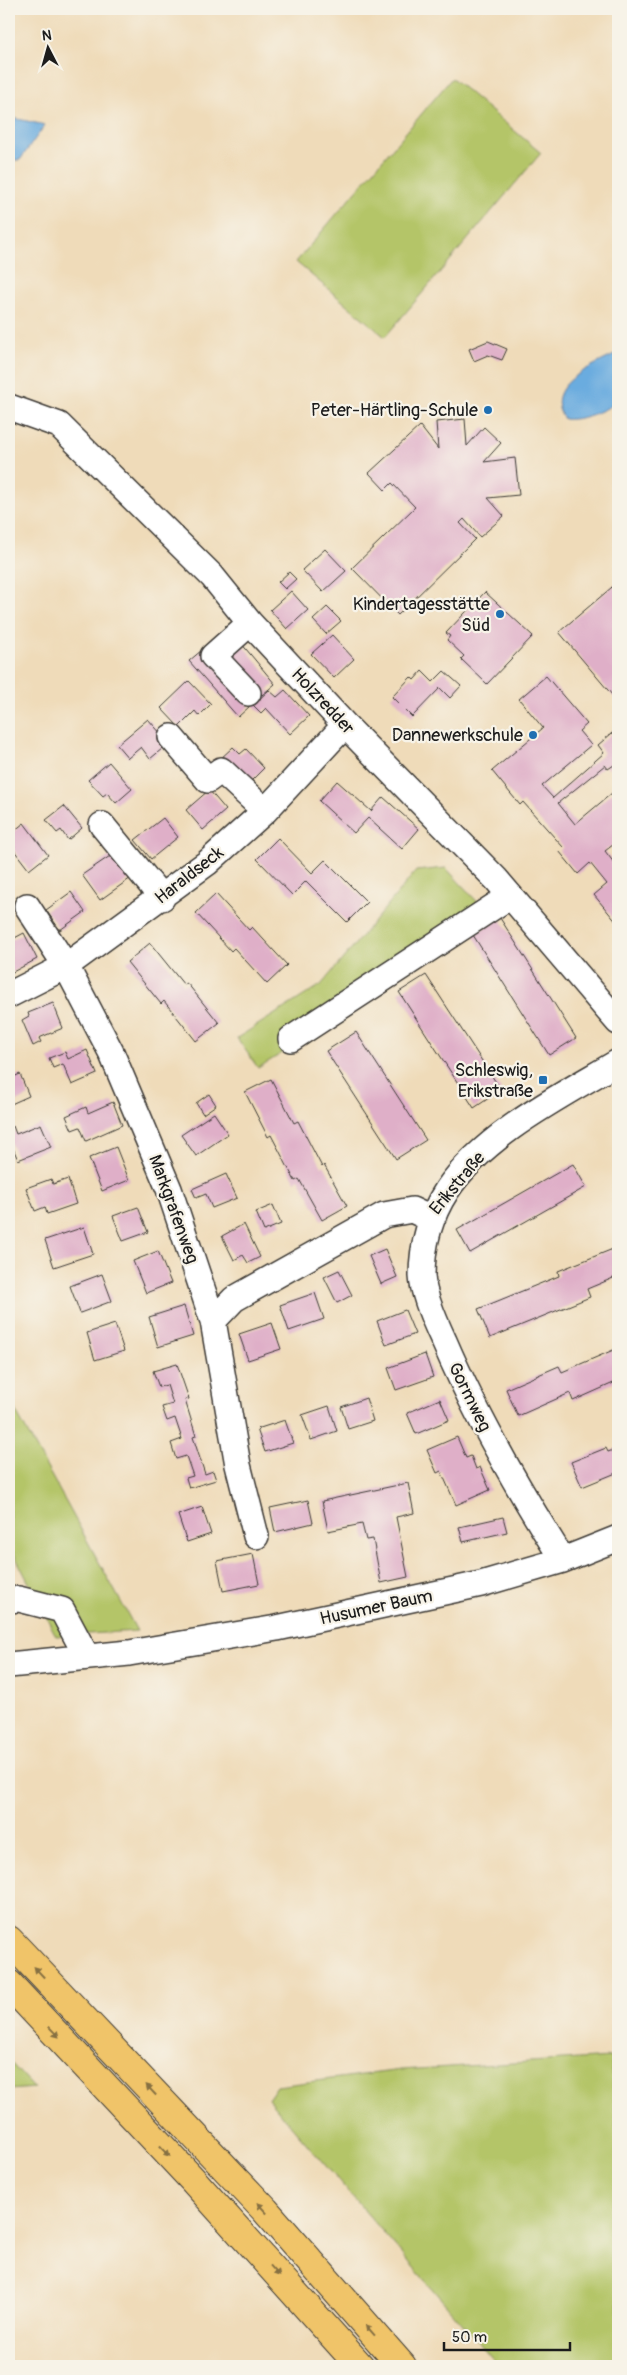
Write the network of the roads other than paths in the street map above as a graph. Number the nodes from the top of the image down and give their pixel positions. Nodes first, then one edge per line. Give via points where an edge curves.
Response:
1 (9, 407) edge
2 (250, 623) junction
3 (248, 693) dead end
4 (345, 725) junction
5 (171, 737) dead end
6 (265, 811) junction
7 (102, 825) dead end
8 (510, 896) junction
9 (162, 898) junction
10 (27, 906) dead end
11 (66, 966) junction
12 (9, 995) edge
13 (618, 1022) edge
14 (291, 1038) dead end
15 (618, 1062) edge
16 (431, 1219) junction
17 (213, 1321) junction
18 (256, 1536) dead end
19 (618, 1538) edge
20 (563, 1560) junction
21 (12, 1593) edge
22 (87, 1657) junction
23 (9, 1665) edge
24 (9, 1940) edge
25 (9, 1984) edge
26 (360, 2366) edge
27 (402, 2366) edge

1 - 2 street, Holzredder via 59,425 212,576
2 - 3 street via 214,656
2 - 4 street, Holzredder
4 - 6 street, Haraldseck
4 - 8 street, Holzredder
5 - 6 street via 208,780 221,770
6 - 9 street, Haraldseck
7 - 9 street
8 - 13 street, Holzredder
8 - 14 street
9 - 11 street, Haraldseck
10 - 11 street, Markgrafenweg
11 - 12 street, Haraldseck
11 - 17 street, Markgrafenweg via 110,1052 169,1189
15 - 16 street, Erikstraße via 535,1112 496,1140 472,1161 448,1190
16 - 17 street, Erikstraße via 412,1210 384,1215 234,1299
16 - 20 street, Gormweg via 424,1247 422,1278 436,1322 471,1404 515,1484
17 - 18 street, Markgrafenweg via 238,1465
19 - 20 street, Husumer Baum
20 - 22 street, Husumer Baum via 471,1586 277,1628
21 - 22 street via 62,1610
22 - 23 street, Husumer Baum
27 -> 24 highway via 264,2210
25 -> 26 highway

